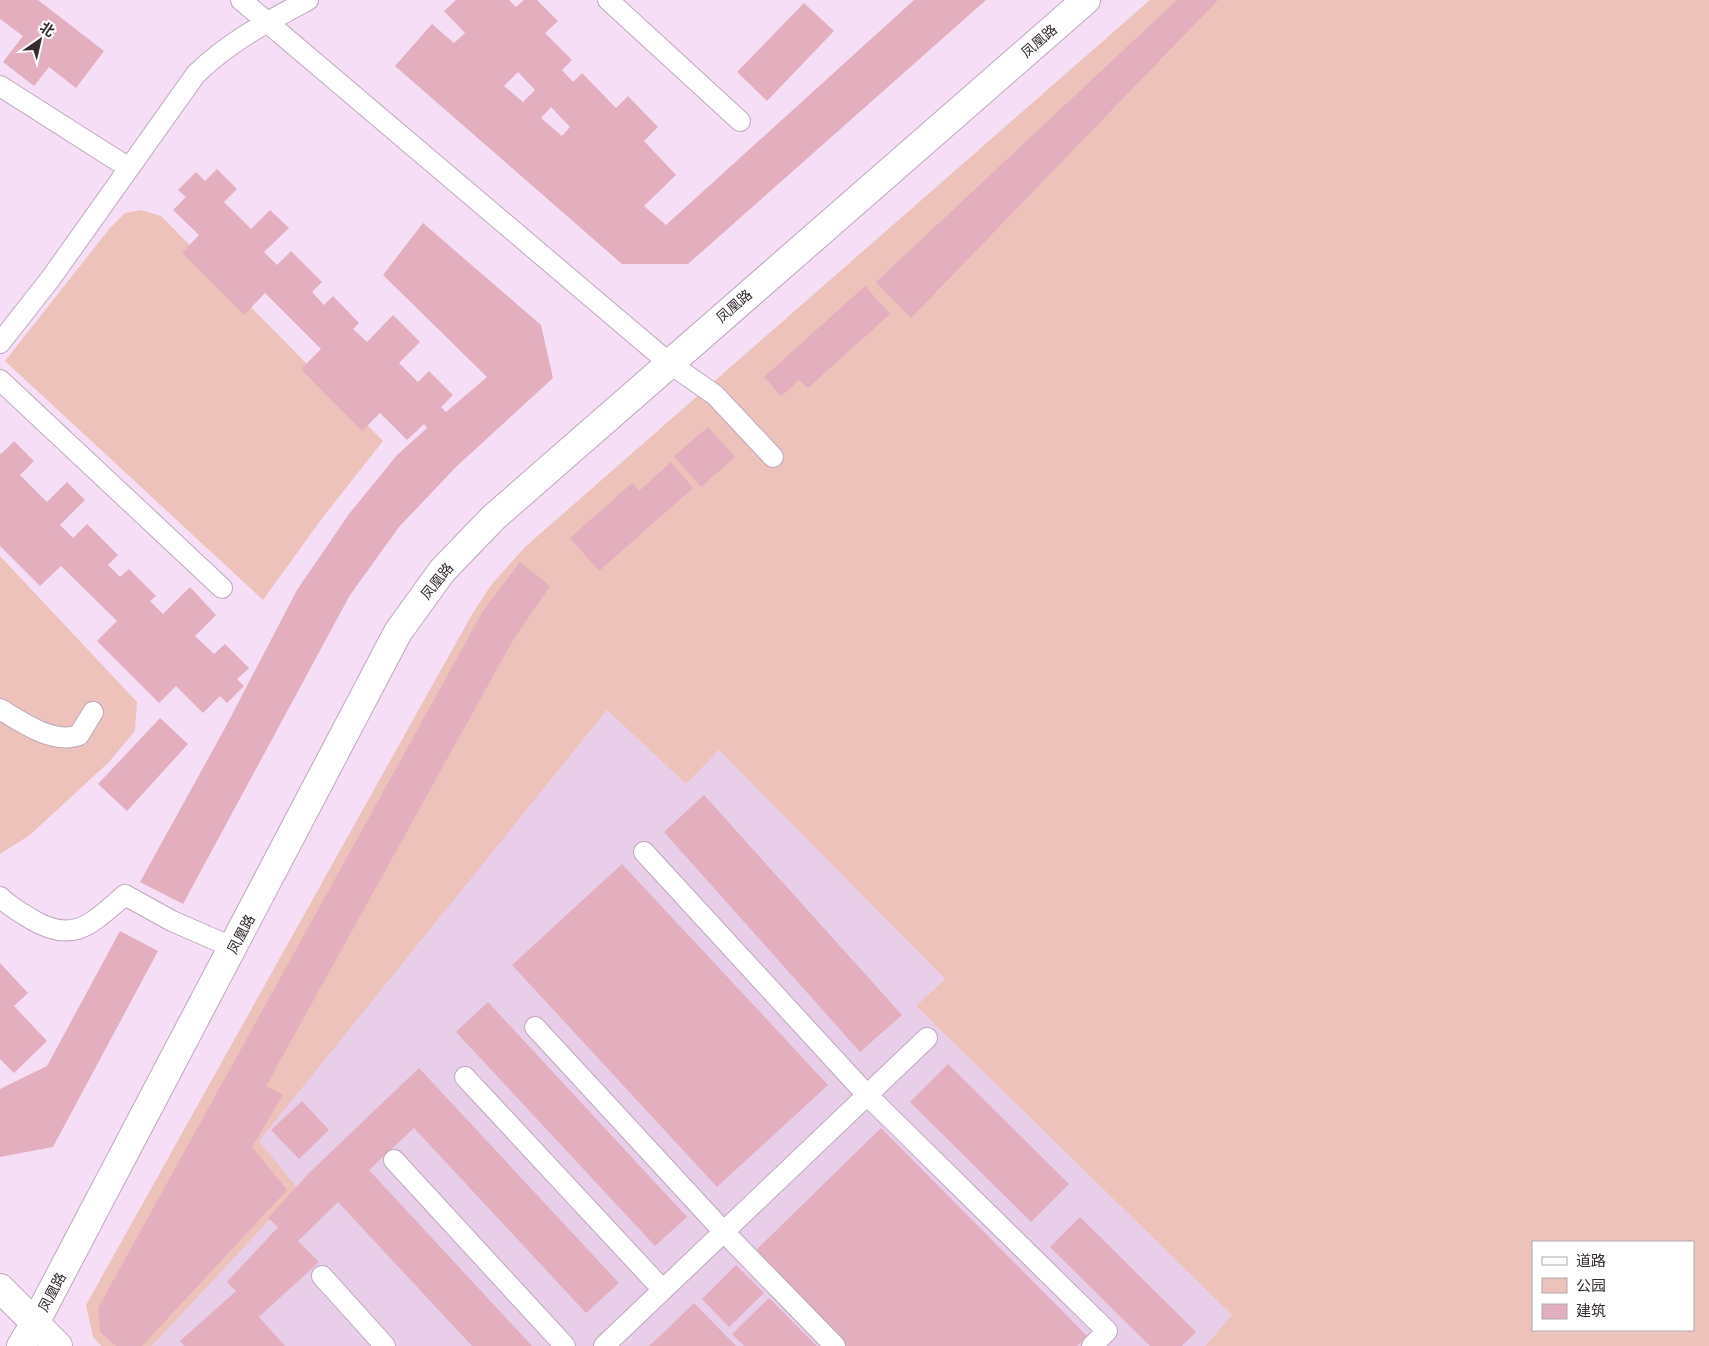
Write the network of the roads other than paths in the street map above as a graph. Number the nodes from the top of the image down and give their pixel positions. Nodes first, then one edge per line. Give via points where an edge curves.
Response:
1 (241, 0) edge
2 (308, 0) edge
3 (608, 0) edge
4 (1086, 0) edge
5 (267, 22) junction
6 (0, 86) edge
7 (740, 121) dead end
8 (129, 168) junction
9 (0, 342) edge
10 (669, 363) junction
11 (0, 380) edge
12 (773, 457) dead end
13 (222, 588) dead end
14 (0, 709) edge
15 (93, 712) dead end
16 (644, 852) dead end
17 (0, 897) edge
18 (234, 948) junction
19 (534, 1027) dead end
20 (927, 1038) dead end
21 (466, 1077) dead end
22 (867, 1095) junction
23 (394, 1160) dead end
24 (724, 1232) junction
25 (322, 1276) dead end
26 (0, 1288) edge
27 (663, 1290) junction
28 (35, 1323) junction
29 (21, 1346) edge
30 (58, 1346) edge
31 (385, 1346) edge
32 (565, 1346) edge
33 (604, 1346) edge
34 (836, 1346) edge
35 (1092, 1346) edge

1 - 5 lane
2 - 5 lane
3 - 7 lane
4 - 10 street, 凤凰路
5 - 8 lane via 218,52 196,74
5 - 10 lane
6 - 8 lane
8 - 9 lane via 51,278
10 - 12 lane via 715,395
10 - 18 street, 凤凰路 via 493,518 442,571 398,632
11 - 13 lane
14 - 15 lane via 63,738 79,735
16 - 22 lane
17 - 18 lane via 40,924 65,932 91,924 125,895
18 - 28 street, 凤凰路
19 - 24 lane
20 - 22 lane
21 - 27 lane
22 - 24 lane
22 - 35 lane via 1107,1331
23 - 32 lane
24 - 27 lane
24 - 34 lane
25 - 31 lane
26 - 28 street
27 - 33 lane
28 - 29 street, 凤凰路
28 - 30 street

